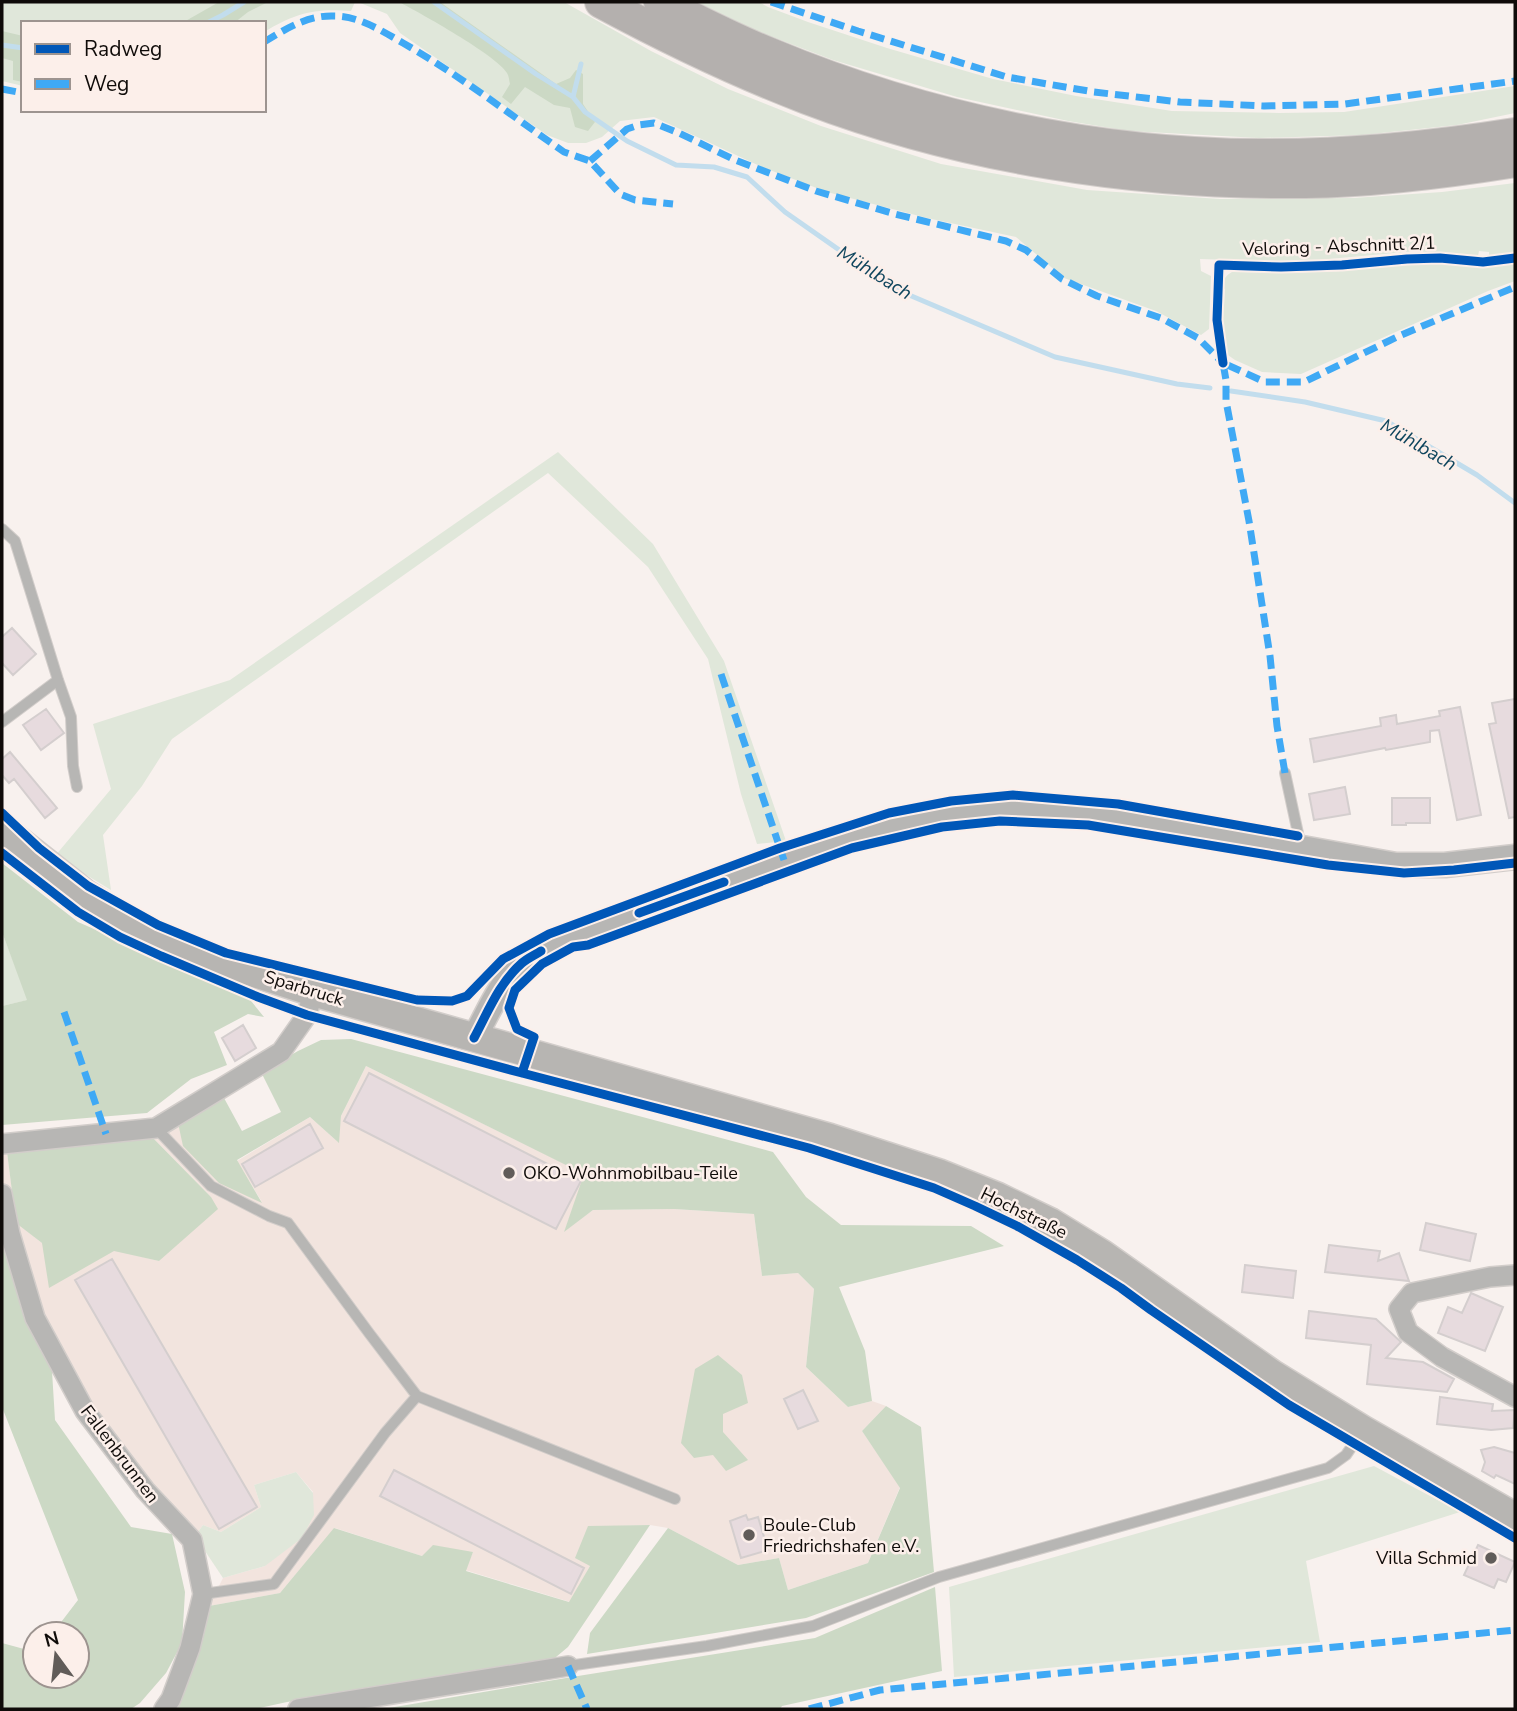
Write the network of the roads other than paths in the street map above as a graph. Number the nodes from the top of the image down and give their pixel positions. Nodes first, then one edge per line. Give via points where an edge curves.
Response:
1 (601, 2) edge
2 (660, 2) edge
3 (1515, 134) edge
4 (1515, 161) edge
5 (2, 529) edge
6 (58, 680) junction
7 (2, 722) edge
8 (1284, 772) dead end
9 (77, 786) dead end
10 (2, 828) edge
11 (1301, 848) junction
12 (1515, 857) edge
13 (313, 992) junction
14 (474, 1038) junction
15 (156, 1128) junction
16 (2, 1144) edge
17 (2, 1194) edge
18 (1515, 1275) edge
19 (417, 1396) junction
20 (1515, 1397) edge
21 (1363, 1430) junction
22 (675, 1499) dead end
23 (1515, 1517) edge
24 (203, 1594) junction
25 (568, 1666) joint
26 (164, 1709) edge
27 (298, 1709) edge

1 - 4 highway via 704,55 810,99 923,136 1017,157 1135,176 1259,182 1360,180
2 - 3 highway via 725,35 857,86 949,114 1057,137 1151,149 1264,155 1362,152
5 - 6 lane via 15,541
6 - 7 lane
6 - 9 lane via 71,717
8 - 11 lane
10 - 13 main road, Sparbruck via 84,893 139,927 218,961
11 - 12 street via 1396,865
11 - 14 street via 1067,809 1001,807 929,815 848,836 549,946 523,962 502,987
13 - 14 main road, Sparbruck
13 - 15 street via 307,1015 281,1052
14 - 21 main road, Hochstraße via 830,1138 998,1198 1050,1222 1102,1254 1272,1374
15 - 16 street
15 - 19 lane via 211,1186 288,1223
17 - 24 street, Fallenbrunnen via 34,1318 85,1411 145,1490 192,1540
18 - 20 street via 1412,1293 1399,1309 1408,1332 1442,1357
19 - 22 lane
19 - 24 lane via 274,1584
21 - 23 main road, Hochstraße
21 - 25 lane via 1346,1455 1328,1468 939,1577 813,1626
24 - 26 street, Fallenbrunnen via 190,1648
25 - 27 street

